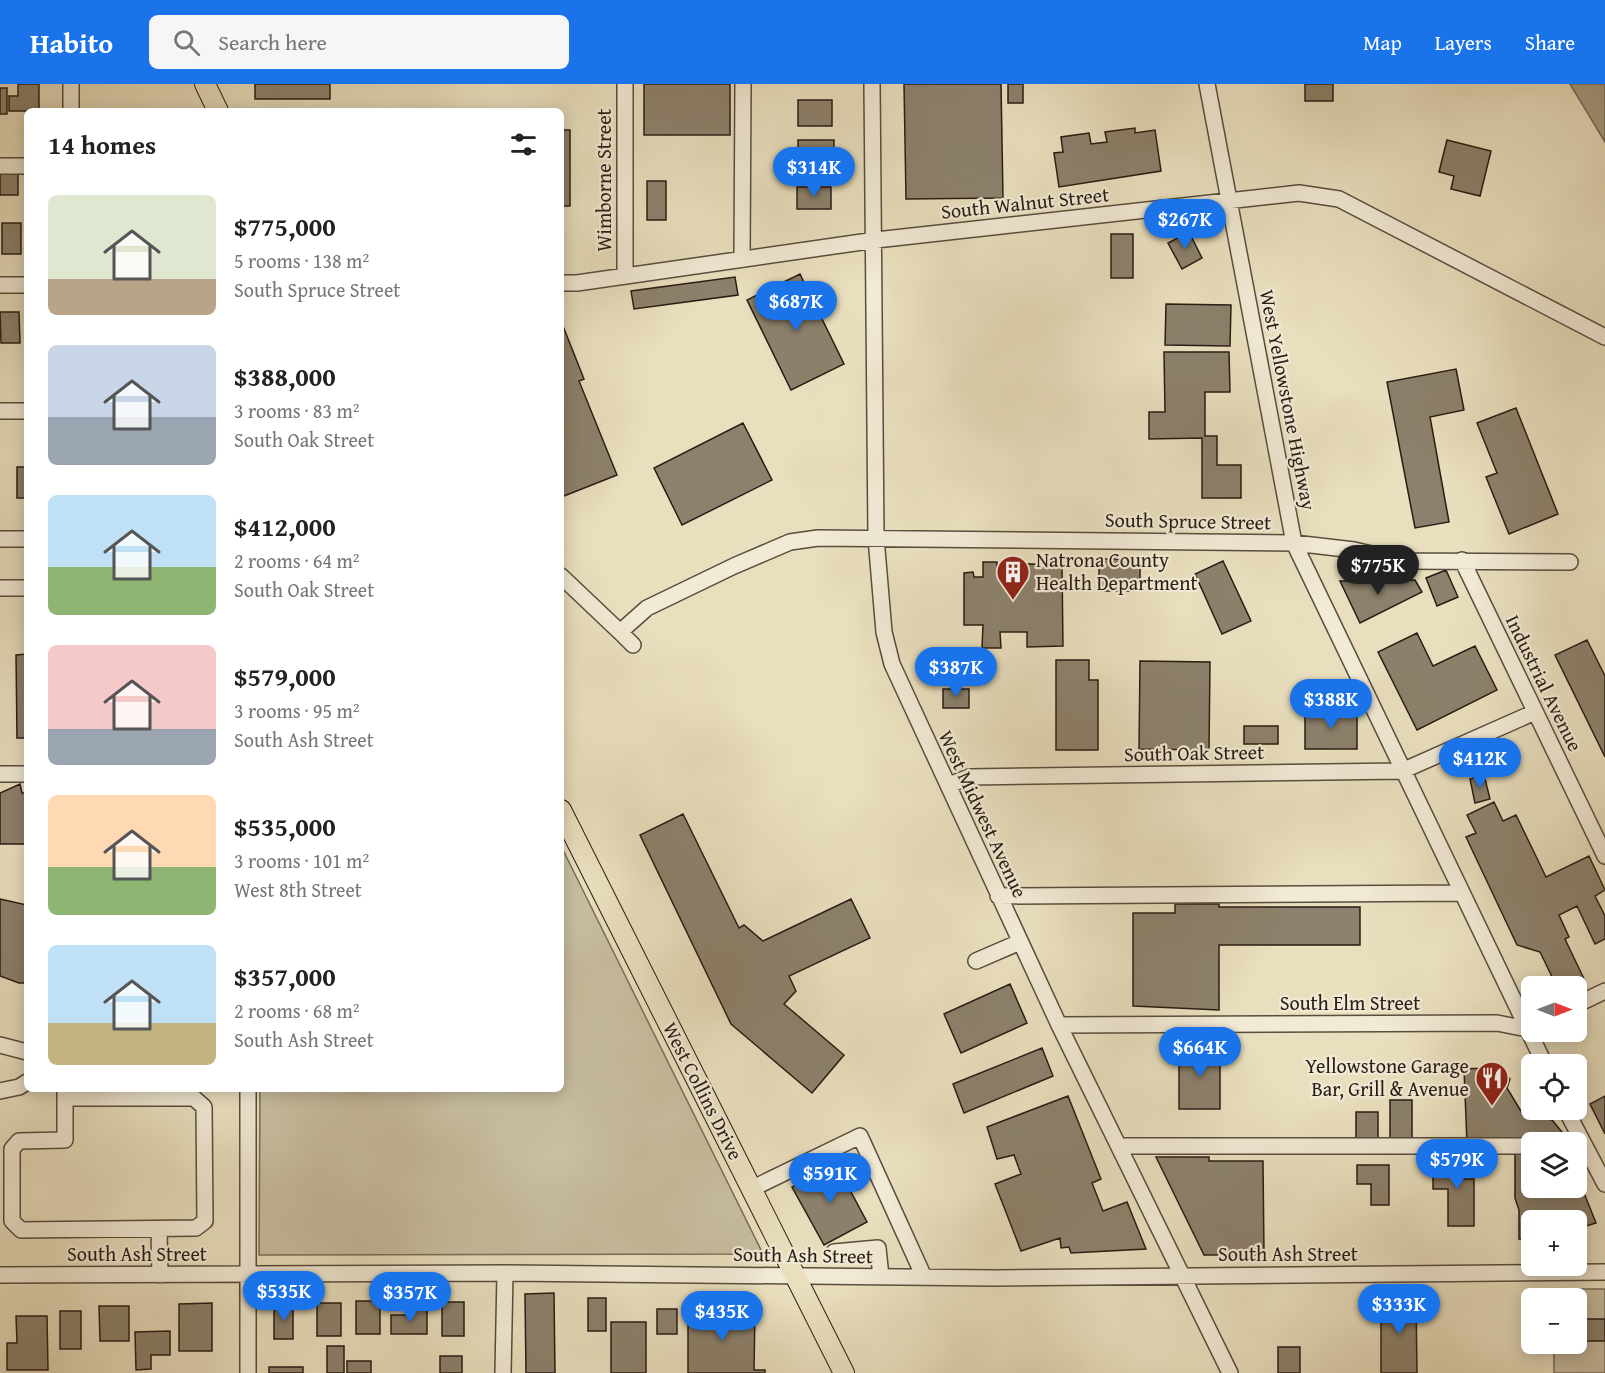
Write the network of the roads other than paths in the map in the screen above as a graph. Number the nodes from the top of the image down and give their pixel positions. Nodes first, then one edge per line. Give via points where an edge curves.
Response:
1 (71, 84) edge
2 (205, 84) edge
3 (625, 84) edge
4 (743, 84) edge
5 (872, 84) edge
6 (1207, 84) edge
7 (71, 108) edge
8 (217, 108) edge
9 (0, 166) edge
10 (24, 166) edge
11 (1230, 202) junction
12 (876, 240) junction
13 (742, 259) junction
14 (625, 276) junction
15 (564, 283) edge
16 (0, 285) edge
17 (24, 285) edge
18 (1605, 337) edge
19 (0, 411) edge
20 (24, 411) edge
21 (876, 538) junction
22 (0, 539) edge
23 (24, 539) edge
24 (1294, 543) junction
25 (1462, 560) junction
26 (1570, 562) dead end
27 (564, 579) edge
28 (0, 588) edge
29 (24, 588) edge
30 (620, 632) junction
31 (633, 645) dead end
32 (1535, 712) junction
33 (1402, 771) junction
34 (0, 774) edge
35 (24, 774) edge
36 (950, 785) junction
37 (564, 816) edge
38 (1605, 856) edge
39 (1461, 893) junction
40 (998, 896) junction
41 (1020, 942) junction
42 (976, 962) dead end
43 (1605, 991) edge
44 (1587, 1000) edge
45 (1521, 1012) edge
46 (1059, 1025) junction
47 (1521, 1027) edge
48 (0, 1045) edge
49 (24, 1051) edge
50 (24, 1084) edge
51 (0, 1091) edge
52 (248, 1092) edge
53 (65, 1094) edge
54 (1119, 1146) junction
55 (1521, 1146) edge
56 (1587, 1157) edge
57 (1605, 1184) edge
58 (753, 1188) junction
59 (159, 1229) junction
60 (834, 1252) dead end
61 (1605, 1272) edge
62 (505, 1273) junction
63 (0, 1275) edge
64 (160, 1275) junction
65 (248, 1275) junction
66 (797, 1275) junction
67 (881, 1276) junction
68 (1184, 1276) junction
69 (924, 1277) junction
70 (248, 1373) edge
71 (503, 1373) edge
72 (844, 1373) edge
73 (1230, 1373) edge

1 - 7 street
2 - 8 main road
3 - 14 street, Wimborne Street
4 - 13 street
5 - 12 street, West Midwest Avenue
6 - 11 street, West Yellowstone Highway
9 - 10 street
11 - 12 street, South Walnut Street
11 - 18 street, South Walnut Street via 1299,193 1339,199
11 - 24 street, West Yellowstone Highway
12 - 13 street, South Walnut Street
12 - 21 street, West Midwest Avenue
13 - 14 street, South Walnut Street
14 - 15 street, South Walnut Street
16 - 17 street
19 - 20 street
21 - 24 street, South Spruce Street
21 - 30 street, South Spruce Street via 790,542 648,608
21 - 36 street, West Midwest Avenue via 884,632 892,664
22 - 23 street
24 - 25 street, South Spruce Street via 1402,561
24 - 33 street, West Yellowstone Highway
25 - 26 street, South Spruce Street
25 - 32 street, Industrial Avenue
27 - 30 street
28 - 29 street
30 - 31 street
32 - 33 street, South Oak Street
32 - 38 street, Industrial Avenue
33 - 36 street, South Oak Street via 969,777
33 - 39 street, West Yellowstone Highway
34 - 35 street
36 - 40 street, West Midwest Avenue
37 - 58 main road, West Collins Drive
39 - 40 street
39 - 45 street, West Yellowstone Highway
40 - 41 street, West Midwest Avenue
41 - 42 street
41 - 46 street, West Midwest Avenue
43 - 44 street
46 - 47 street, South Elm Street via 1497,1023
46 - 54 street, West Midwest Avenue
48 - 49 street
50 - 51 street
52 - 65 street
53 - 59 street via 194,1098 204,1107 205,1221 196,1228
53 - 59 street via 65,1140 19,1141 12,1149 12,1221 21,1230
54 - 55 street
54 - 68 street, West Midwest Avenue
56 - 57 street
58 - 66 main road, West Collins Drive
58 - 69 street via 860,1136
59 - 64 street
60 - 67 street via 878,1248
61 - 68 street, South Ash Street
62 - 65 street, South Ash Street
62 - 66 street, South Ash Street
62 - 71 street
63 - 64 street, South Ash Street
64 - 65 street, South Ash Street
65 - 70 street
66 - 67 street, South Ash Street
66 - 72 main road, West Collins Drive
67 - 69 street, South Ash Street
68 - 69 street, South Ash Street
68 - 73 street, West Midwest Avenue

